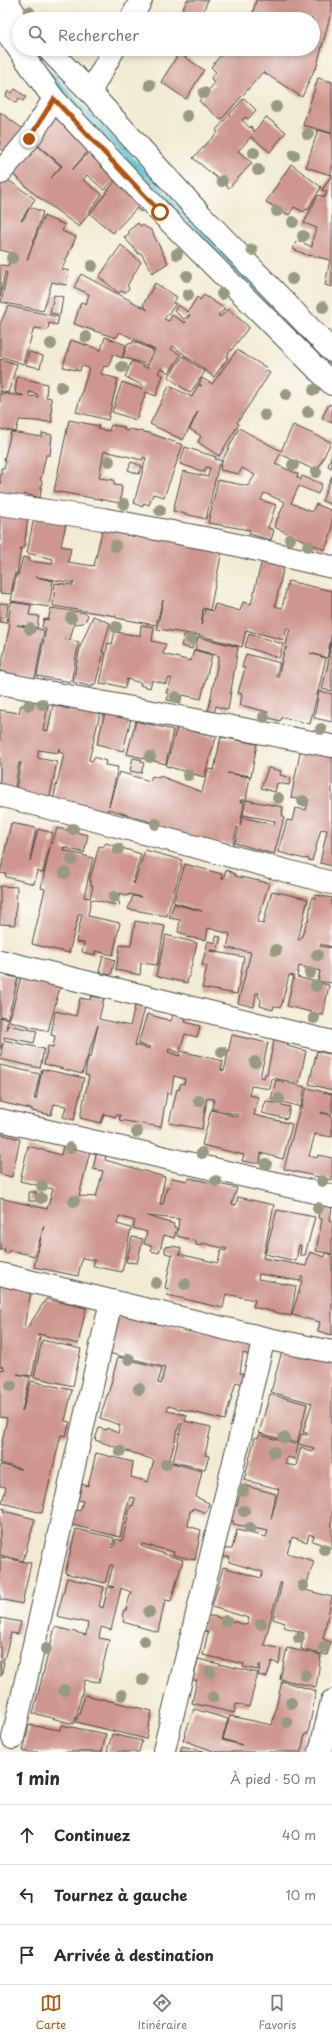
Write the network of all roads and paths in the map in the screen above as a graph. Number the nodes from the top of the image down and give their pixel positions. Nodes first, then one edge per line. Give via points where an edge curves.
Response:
1 (6, 0) edge
2 (141, 0) edge
3 (14, 12) edge
4 (135, 12) edge
5 (0, 23) edge
6 (12, 40) edge
7 (23, 56) edge
8 (55, 56) edge
9 (110, 56) edge
10 (90, 92) junction
11 (54, 99) junction
12 (0, 172) edge
13 (332, 351) edge
14 (332, 384) edge
15 (0, 504) edge
16 (332, 567) edge
17 (0, 683) edge
18 (332, 746) edge
19 (0, 795) edge
20 (332, 883) edge
21 (0, 961) edge
22 (332, 1042) edge
23 (0, 1120) edge
24 (332, 1196) edge
25 (0, 1274) edge
26 (111, 1301) junction
27 (264, 1338) junction
28 (332, 1352) edge
29 (332, 1701) edge
30 (12, 1738) dead end
31 (164, 1750) dead end
32 (320, 1752) edge

1 - 3 street
2 - 4 street
5 - 6 street
7 - 11 street
8 - 10 street
9 - 10 street
10 - 13 street via 202,216
11 - 12 street via 29,139
11 - 14 street via 160,212
15 - 16 street via 103,519 215,540
17 - 18 street
19 - 20 street
21 - 22 street
23 - 24 street
25 - 26 street
26 - 27 street
26 - 30 street
27 - 28 street
27 - 31 street
29 - 32 street

